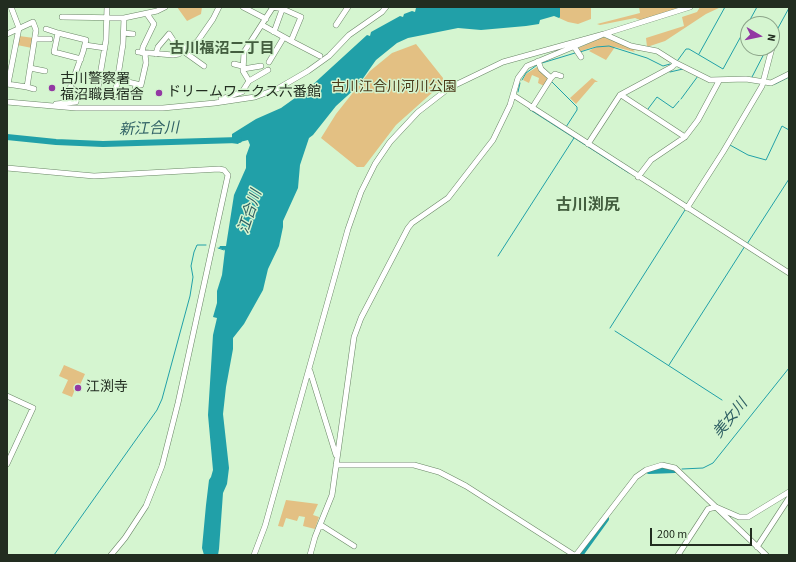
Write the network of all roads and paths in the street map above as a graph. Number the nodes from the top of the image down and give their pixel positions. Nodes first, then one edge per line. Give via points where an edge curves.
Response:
1 (11, 7) edge
2 (107, 7) edge
3 (165, 7) edge
4 (219, 7) edge
5 (243, 7) edge
6 (348, 7) edge
7 (386, 7) edge
8 (690, 7) edge
9 (283, 8) edge
10 (147, 14) junction
11 (62, 17) dead end
12 (107, 18) junction
13 (124, 18) junction
14 (266, 19) junction
15 (262, 25) junction
16 (336, 25) dead end
17 (18, 28) junction
18 (46, 29) dead end
19 (124, 32) junction
20 (274, 32) junction
21 (58, 33) junction
22 (7, 34) edge
23 (133, 34) dead end
24 (604, 34) junction
25 (284, 37) junction
26 (35, 39) junction
27 (50, 39) dead end
28 (291, 41) junction
29 (85, 45) junction
30 (193, 45) junction
31 (105, 48) junction
32 (182, 51) junction
33 (201, 51) dead end
34 (142, 53) junction
35 (156, 54) junction
36 (320, 56) dead end
37 (770, 56) edge
38 (81, 59) junction
39 (269, 62) dead end
40 (538, 63) junction
41 (676, 63) junction
42 (234, 64) dead end
43 (204, 66) dead end
44 (261, 66) dead end
45 (242, 67) junction
46 (30, 68) junction
47 (268, 70) dead end
48 (45, 71) dead end
49 (93, 74) dead end
50 (789, 74) edge
51 (100, 76) junction
52 (561, 76) dead end
53 (551, 78) junction
54 (117, 80) junction
55 (249, 81) junction
56 (719, 81) junction
57 (763, 82) junction
58 (7, 84) edge
59 (138, 84) junction
60 (147, 87) dead end
61 (27, 88) junction
62 (34, 89) dead end
63 (79, 91) junction
64 (114, 95) dead end
65 (513, 95) junction
66 (622, 96) junction
67 (134, 98) dead end
68 (7, 102) edge
69 (215, 103) junction
70 (50, 106) junction
71 (532, 108) junction
72 (685, 137) junction
73 (588, 144) junction
74 (7, 168) edge
75 (638, 177) junction
76 (687, 208) junction
77 (789, 274) edge
78 (309, 370) junction
79 (7, 396) edge
80 (337, 457) junction
81 (7, 464) edge
82 (336, 465) junction
83 (789, 492) edge
84 (789, 498) edge
85 (716, 507) junction
86 (321, 525) junction
87 (354, 546) dead end
88 (757, 547) junction
89 (111, 555) edge
90 (254, 555) edge
91 (310, 555) edge
92 (575, 555) edge
93 (678, 555) edge
94 (766, 555) edge

1 - 17 street
2 - 12 street
3 - 10 street
4 - 30 street
5 - 14 street
6 - 16 street
7 - 69 street via 349,35 319,64 297,79 260,95
8 - 24 street
9 - 14 street via 272,8
9 - 20 street
9 - 28 street via 301,17
10 - 13 street
10 - 34 street via 154,24
11 - 12 street
12 - 13 street
12 - 31 street
13 - 19 street
14 - 15 street
15 - 20 street
15 - 45 street via 244,52
17 - 22 street
17 - 26 street via 33,22 36,30
17 - 58 street
18 - 21 street
19 - 23 street
19 - 54 street
20 - 25 street
21 - 29 street via 86,40
21 - 38 street via 54,52
24 - 40 street via 577,52
24 - 41 street via 631,46 657,51
24 - 78 street via 503,62 470,77 430,102 397,133 375,164 361,192 348,229
25 - 28 street
25 - 39 street
26 - 27 street
26 - 46 street
28 - 36 street
29 - 31 street
29 - 38 street
30 - 32 street
30 - 33 street
31 - 51 street
32 - 35 street via 173,55
32 - 35 street via 168,34
32 - 43 street
34 - 35 street
34 - 59 street via 146,63
37 - 57 street
38 - 63 street via 70,88
40 - 53 street
40 - 65 street via 527,66 520,73
41 - 56 street via 710,80
41 - 66 street
42 - 45 street
44 - 45 street
45 - 55 street
46 - 48 street
46 - 61 street
47 - 55 street
49 - 51 street
50 - 57 street via 775,82
51 - 54 street
51 - 63 street via 97,93
52 - 53 street via 555,74
53 - 71 street
54 - 59 street
54 - 64 street
55 - 69 street via 242,92 217,100
56 - 57 street
56 - 72 street via 698,120
57 - 76 street
58 - 61 street
59 - 60 street
59 - 67 street
61 - 62 street
63 - 70 street via 76,102
65 - 71 street
65 - 80 street via 493,140 455,190 408,228 361,318 352,346
66 - 72 street
66 - 73 street
68 - 70 street
69 - 70 street via 156,108 88,109
71 - 73 street
72 - 75 street via 651,160
73 - 75 street
74 - 89 street via 94,176 219,169 224,170 228,176 162,466 142,512
75 - 76 street
76 - 77 street
78 - 80 street
78 - 90 street via 265,526
79 - 81 street via 33,408
80 - 82 street
82 - 86 street via 332,495
82 - 92 street via 414,465 439,472 466,486
83 - 85 street via 744,518
84 - 88 street
85 - 88 street
85 - 92 street via 675,468 655,466 636,477
85 - 93 street via 708,509
86 - 87 street
86 - 91 street
88 - 94 street

